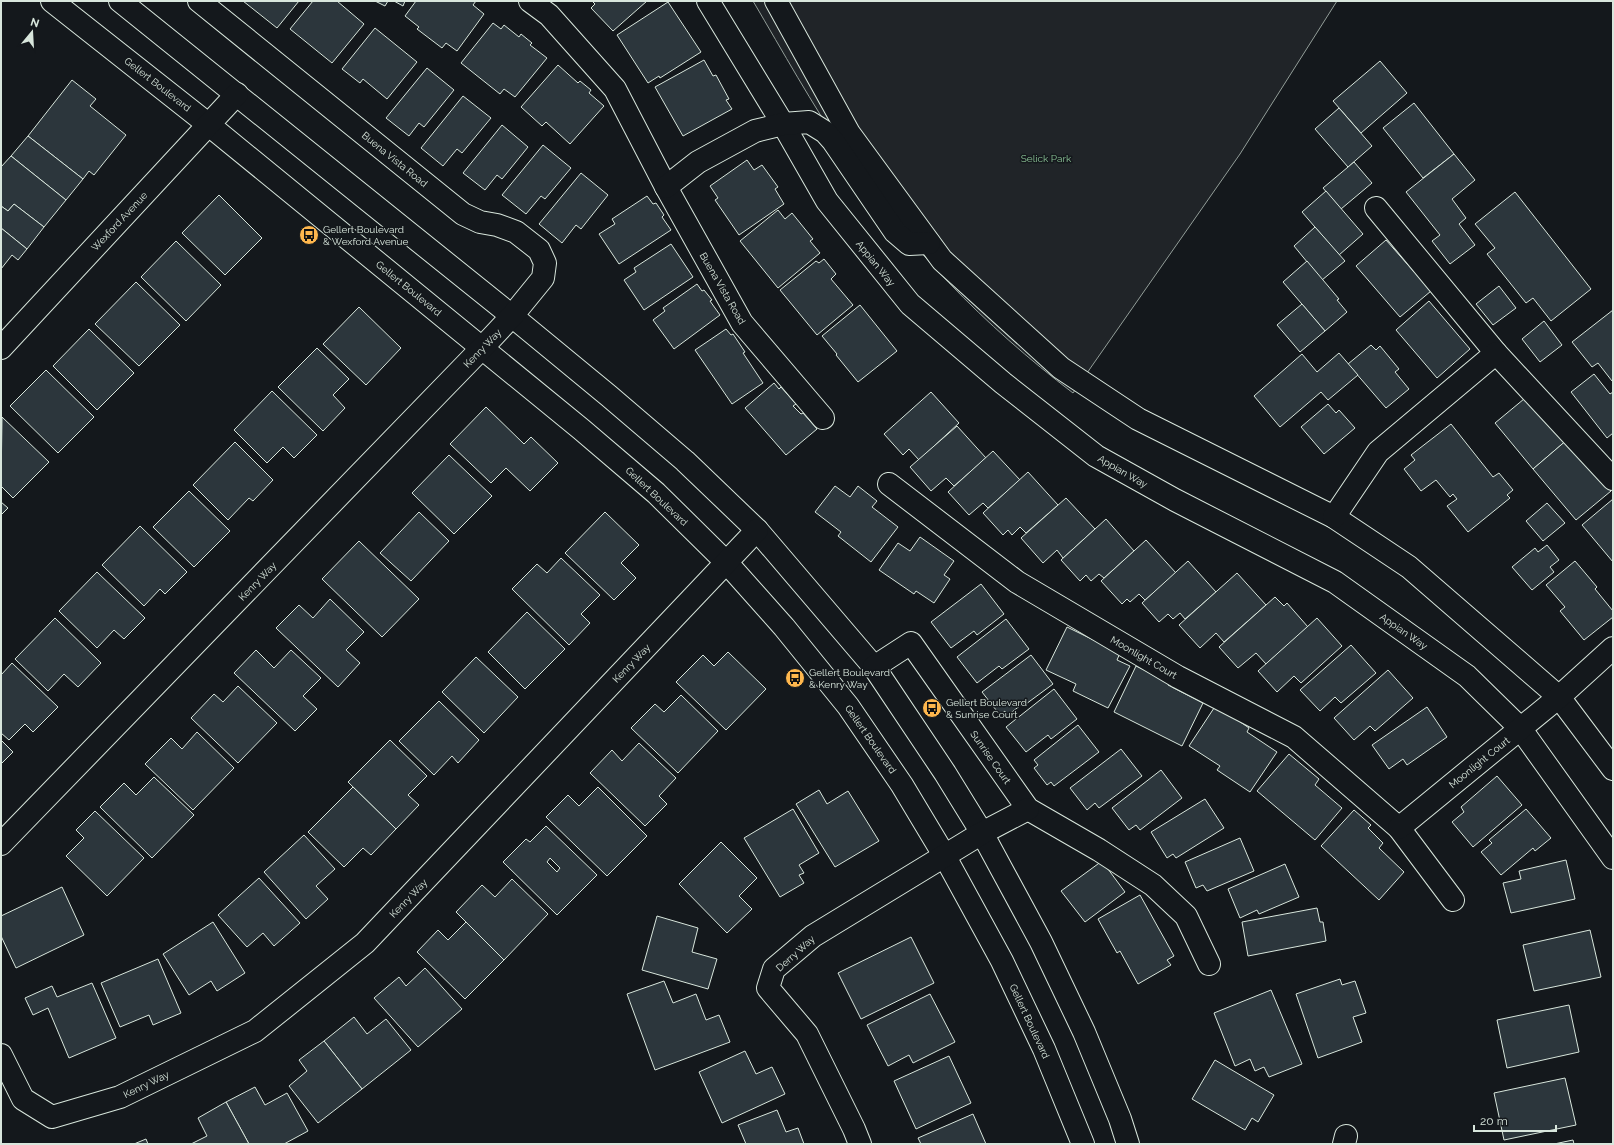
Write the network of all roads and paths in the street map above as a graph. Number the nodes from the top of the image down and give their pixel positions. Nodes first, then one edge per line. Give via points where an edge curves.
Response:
1 (52, 1) edge
2 (120, 1) edge
3 (198, 1) edge
4 (530, 1) edge
5 (708, 1) edge
6 (776, 1) edge
7 (237, 94) junction
8 (783, 124) junction
9 (209, 125) junction
10 (666, 187) junction
11 (1376, 208) dead end
12 (930, 244) junction
13 (512, 316) junction
14 (1, 348) edge
15 (482, 348) junction
16 (1496, 353) junction
17 (823, 418) dead end
18 (1613, 479) edge
19 (888, 484) dead end
20 (1334, 517) junction
21 (757, 530) junction
22 (727, 563) junction
23 (1613, 648) edge
24 (874, 667) junction
25 (1559, 697) junction
26 (1520, 728) junction
27 (1613, 769) edge
28 (1028, 809) junction
29 (1399, 828) junction
30 (982, 833) junction
31 (1, 844) edge
32 (944, 855) junction
33 (1613, 858) edge
34 (1453, 900) dead end
35 (1209, 964) dead end
36 (1, 1055) edge
37 (860, 1144) edge
38 (1083, 1144) edge
39 (1128, 1144) edge

1 - 9 street, Gellert Boulevard
2 - 7 street
3 - 13 street, Buena Vista Road via 463,214 480,222 516,232 539,250 545,263 543,278
4 - 10 street, Buena Vista Road via 548,15 615,89
5 - 8 street, Appian Way
6 - 12 street via 849,133
7 - 9 street, Wexford Avenue
7 - 13 street
8 - 10 street via 755,131 698,162
8 - 12 street via 809,122 825,132 895,232 909,244
8 - 26 street, Appian Way via 826,201 910,304 1003,383 1096,456 1175,500 1335,582 1467,676
9 - 14 street, Wexford Avenue
9 - 15 street, Gellert Boulevard
10 - 17 street, Buena Vista Road via 742,323
11 - 16 street
12 - 20 street via 942,260 1061,368 1138,419
13 - 15 street, Kenry Way
13 - 21 street via 685,461
15 - 22 street, Gellert Boulevard via 656,493
15 - 31 street, Kenry Way
16 - 18 street
16 - 20 street via 1378,452
19 - 29 street, Moonlight Court via 1017,582 1178,677 1294,737
20 - 25 street via 1409,567
21 - 22 street, Kenry Way
21 - 24 street
22 - 32 street, Gellert Boulevard via 784,627 848,706 902,785
22 - 36 street, Kenry Way via 365,942 255,1032 120,1097 52,1117 23,1099
23 - 25 street, Moonlight Court
24 - 28 street, Sunrise Court via 911,643
24 - 30 street
25 - 26 street, Moonlight Court
25 - 27 street
26 - 29 street, Moonlight Court
26 - 33 street, Appian Way
28 - 30 street
28 - 35 street, Sunrise Court via 1153,885 1186,916
29 - 34 street, Moonlight Court
30 - 32 street
30 - 39 street via 1042,942 1084,1032
32 - 37 street, Derry Way via 813,936 774,969 768,988 807,1034
32 - 38 street, Gellert Boulevard via 1002,961 1044,1049

